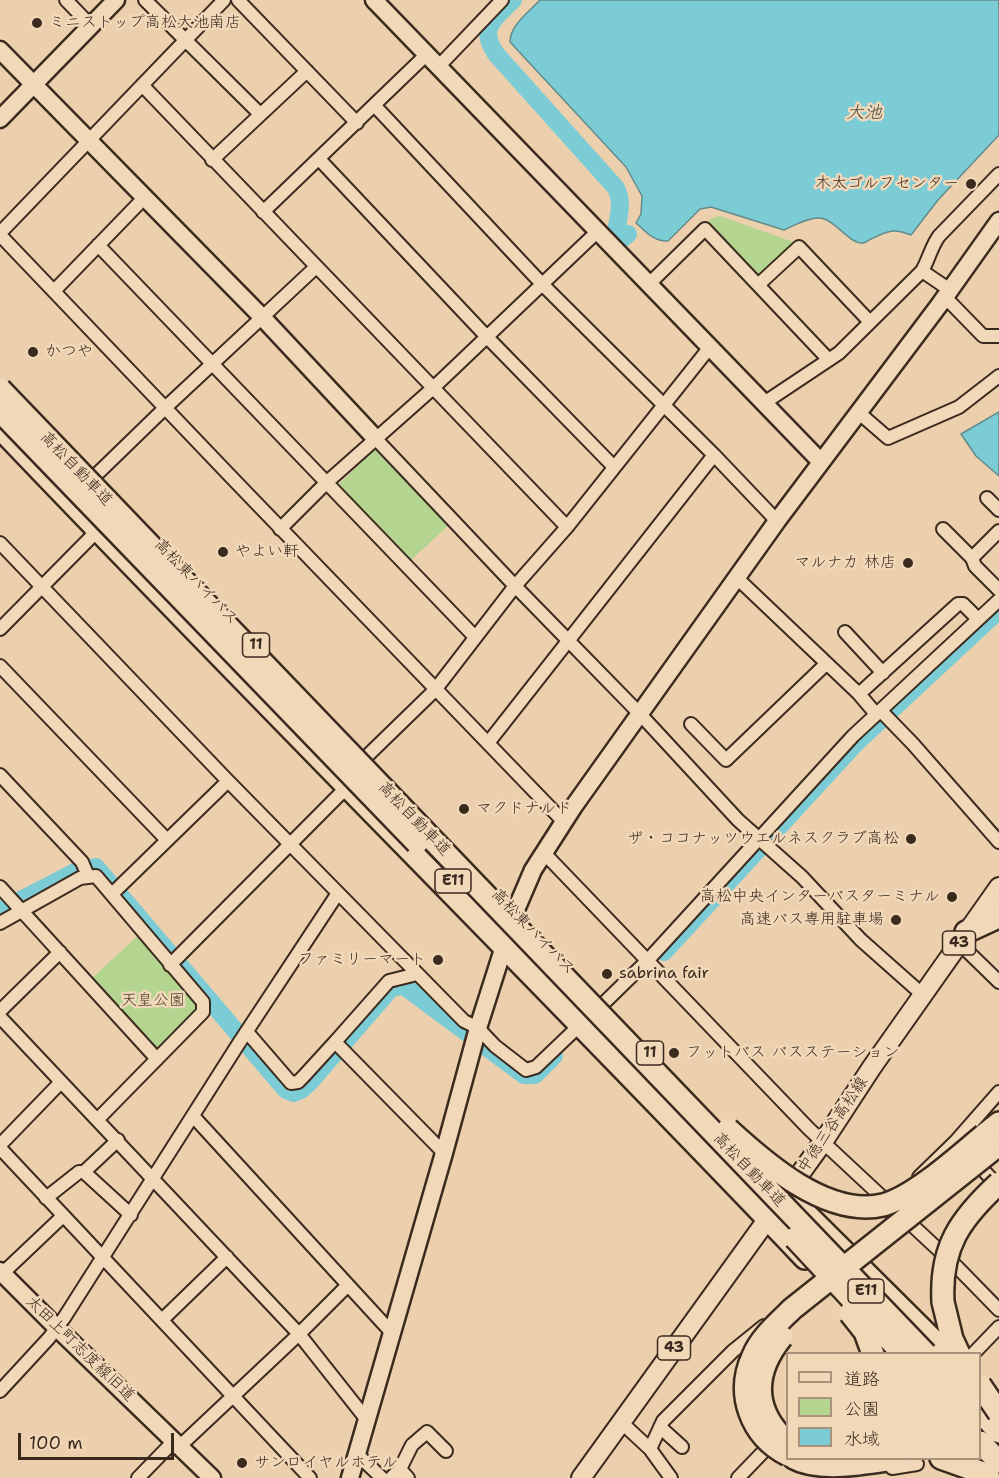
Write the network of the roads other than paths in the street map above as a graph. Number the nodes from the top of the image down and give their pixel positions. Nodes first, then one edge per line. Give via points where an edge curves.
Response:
1 (66, 0) edge
2 (116, 0) edge
3 (145, 0) edge
4 (224, 0) edge
5 (238, 0) edge
6 (374, 0) edge
7 (494, 3) edge
8 (91, 26) junction
9 (185, 41) junction
10 (0, 50) edge
11 (433, 60) junction
12 (307, 71) junction
13 (34, 84) junction
14 (142, 86) junction
15 (375, 106) junction
16 (260, 114) junction
17 (0, 119) edge
18 (357, 123) junction
19 (90, 140) junction
20 (319, 159) junction
21 (212, 160) junction
22 (999, 174) edge
23 (144, 198) junction
24 (263, 212) junction
25 (999, 221) edge
26 (598, 231) junction
27 (0, 234) edge
28 (98, 245) junction
29 (316, 267) junction
30 (922, 271) junction
31 (542, 284) junction
32 (649, 284) junction
33 (759, 285) junction
34 (54, 291) junction
35 (947, 293) junction
36 (263, 318) junction
37 (870, 322) junction
38 (999, 336) edge
39 (487, 337) junction
40 (710, 348) junction
41 (829, 360) junction
42 (212, 364) junction
43 (0, 376) edge
44 (999, 376) edge
45 (0, 389) edge
46 (432, 389) junction
47 (764, 403) junction
48 (663, 406) junction
49 (165, 408) junction
50 (0, 411) edge
51 (858, 412) junction
52 (0, 429) edge
53 (376, 440) junction
54 (714, 455) junction
55 (820, 462) junction
56 (614, 467) junction
57 (95, 476) junction
58 (326, 483) junction
59 (987, 498) dead end
60 (123, 506) junction
61 (999, 510) edge
62 (777, 521) junction
63 (567, 527) junction
64 (280, 529) junction
65 (943, 529) dead end
66 (97, 531) junction
67 (999, 531) edge
68 (0, 543) edge
69 (972, 558) junction
70 (736, 578) junction
71 (515, 586) junction
72 (41, 587) junction
73 (999, 590) edge
74 (999, 600) edge
75 (978, 619) junction
76 (0, 629) edge
77 (845, 632) dead end
78 (475, 637) junction
79 (570, 640) junction
80 (826, 664) junction
81 (0, 666) edge
82 (883, 673) junction
83 (435, 690) junction
84 (859, 694) junction
85 (640, 714) junction
86 (882, 714) junction
87 (691, 724) dead end
88 (488, 743) junction
89 (365, 758) junction
90 (0, 775) edge
91 (228, 781) junction
92 (346, 788) junction
93 (564, 822) junction
94 (167, 840) junction
95 (761, 842) junction
96 (999, 842) edge
97 (290, 844) junction
98 (544, 853) junction
99 (86, 870) junction
100 (0, 887) edge
101 (999, 887) edge
102 (115, 891) junction
103 (338, 893) junction
104 (17, 905) junction
105 (515, 912) junction
106 (999, 913) edge
107 (0, 923) edge
108 (963, 938) junction
109 (504, 945) junction
110 (60, 952) junction
111 (174, 961) junction
112 (650, 962) junction
113 (417, 974) junction
114 (564, 975) junction
115 (999, 982) edge
116 (923, 995) junction
117 (603, 1004) junction
118 (0, 1011) edge
119 (0, 1017) edge
120 (580, 1024) junction
121 (476, 1035) junction
122 (244, 1037) junction
123 (338, 1045) junction
124 (157, 1059) junction
125 (61, 1082) junction
126 (999, 1092) edge
127 (193, 1116) junction
128 (98, 1119) junction
129 (118, 1140) junction
130 (956, 1141) junction
131 (995, 1141) edge
132 (823, 1142) junction
133 (0, 1147) edge
134 (444, 1153) junction
135 (84, 1172) junction
136 (153, 1179) junction
137 (999, 1185) edge
138 (785, 1194) junction
139 (46, 1198) junction
140 (890, 1205) junction
141 (131, 1215) junction
142 (63, 1216) junction
143 (768, 1219) junction
144 (227, 1257) junction
145 (103, 1258) junction
146 (1, 1272) edge
147 (821, 1274) junction
148 (348, 1285) junction
149 (843, 1289) junction
150 (999, 1310) edge
151 (162, 1320) junction
152 (999, 1327) edge
153 (57, 1328) junction
154 (759, 1331) junction
155 (392, 1333) junction
156 (299, 1334) junction
157 (873, 1352) edge
158 (895, 1352) edge
159 (902, 1352) edge
160 (925, 1352) edge
161 (945, 1352) edge
162 (958, 1352) edge
163 (974, 1352) edge
164 (981, 1388) edge
165 (0, 1391) edge
166 (234, 1395) junction
167 (981, 1412) edge
168 (999, 1412) edge
169 (367, 1419) junction
170 (621, 1422) junction
171 (660, 1427) junction
172 (999, 1432) edge
173 (981, 1435) edge
174 (786, 1438) edge
175 (177, 1443) junction
176 (981, 1443) edge
177 (682, 1447) dead end
178 (650, 1449) junction
179 (446, 1451) dead end
180 (764, 1451) junction
181 (357, 1454) junction
182 (786, 1454) edge
183 (999, 1455) edge
184 (798, 1460) edge
185 (910, 1460) edge
186 (947, 1460) edge
187 (999, 1462) edge
188 (400, 1475) edge
189 (138, 1478) edge
190 (212, 1478) edge
191 (310, 1478) edge
192 (350, 1478) edge
193 (382, 1478) edge
194 (581, 1478) edge
195 (671, 1478) edge
196 (738, 1478) edge
197 (921, 1478) edge
198 (989, 1478) edge

1 - 8 street
2 - 8 street
3 - 9 street
4 - 9 street
5 - 12 street
6 - 11 street
7 - 11 street
8 - 13 street
9 - 14 street
9 - 16 street
10 - 13 street
11 - 15 street
11 - 26 street
12 - 16 street
12 - 18 street
13 - 17 street
13 - 19 street
14 - 19 street
14 - 21 street
15 - 18 street
15 - 31 street
16 - 21 street
18 - 20 street
19 - 23 street
19 - 27 street
20 - 24 street
20 - 39 street
21 - 24 street
22 - 30 street via 939,236
23 - 28 street
23 - 36 street
24 - 29 street
25 - 35 street
26 - 31 street
26 - 32 street
27 - 34 street
28 - 34 street
28 - 42 street
29 - 36 street
29 - 46 street
30 - 35 street
30 - 37 street
31 - 39 street
31 - 48 street
32 - 33 street via 705,229
32 - 40 street
33 - 37 street via 799,247
33 - 41 street
34 - 49 street
35 - 38 street via 983,336
35 - 51 street
36 - 42 street
36 - 53 street
37 - 41 street
39 - 46 street
39 - 56 street
40 - 47 street
40 - 48 street
41 - 47 street
42 - 49 street
42 - 58 street
43 - 57 highway, 高松東バイパス / 11
44 - 51 street via 959,407 888,438
45 - 114 highway, 高松自動車道 / E11, bridge
46 - 53 street
46 - 63 street
47 - 55 street
48 - 54 street
48 - 56 street
49 - 57 street
49 - 64 street
50 - 149 highway, 高松自動車道 / E11, bridge
51 - 55 street
52 - 66 highway, 高松東バイパス / 11
53 - 58 street
53 - 71 street
54 - 62 street
54 - 79 street
55 - 62 street
56 - 63 street
57 - 60 highway, 高松東バイパス / 11
58 - 64 street
58 - 78 street
59 - 61 street
60 - 66 street
60 - 89 highway, 高松東バイパス / 11
62 - 70 street
63 - 71 street
64 - 83 street
65 - 69 street
66 - 72 street
66 - 92 highway, 高松東バイパス / 11
67 - 69 street
68 - 72 street
69 - 73 street
70 - 80 street
70 - 85 street
71 - 78 street
71 - 79 street
72 - 76 street
72 - 91 street
74 - 75 street
75 - 82 street via 958,604
75 - 86 street
77 - 82 street
78 - 83 street
79 - 85 street
79 - 88 street
80 - 84 street
80 - 87 street via 726,760
81 - 94 street
82 - 84 street
83 - 88 street
83 - 89 street
84 - 86 street
85 - 93 street
85 - 95 street
86 - 95 street via 853,736
86 - 96 street
88 - 93 street
89 - 105 highway, 高松東バイパス / 11
90 - 99 street
91 - 94 street
91 - 97 street
92 - 97 street
92 - 109 highway, 高松東バイパス / 11
93 - 98 street
94 - 102 street
95 - 112 street
95 - 116 street
97 - 103 street
97 - 111 street
98 - 105 street
98 - 112 street
99 - 102 street
99 - 104 street via 80,878
100 - 104 street
101 - 108 main road, 中徳三谷高松線 / 43
102 - 111 street
103 - 113 street
103 - 122 street
104 - 107 street
104 - 110 street
105 - 109 street
105 - 117 highway, 高松東バイパス / 11
106 - 108 highway
108 - 115 street
108 - 116 main road, 中徳三谷高松線 / 43
109 - 120 highway, 高松東バイパス / 11
109 - 121 street
110 - 118 street
110 - 124 street
111 - 124 street via 203,1002 203,1012
112 - 117 street
112 - 132 street
113 - 121 street
113 - 123 street via 389,981
114 - 131 highway, bridge via 748,1148 809,1191 833,1202 864,1207 884,1205
114 - 160 highway, 高松自動車道 / E11, bridge
116 - 132 main road, 中徳三谷高松線 / 43
117 - 138 highway, 高松東バイパス / 11
119 - 125 street
120 - 121 street via 536,1067 526,1070
120 - 143 highway, 高松東バイパス / 11
121 - 134 street
122 - 123 street via 291,1083 298,1082
122 - 127 street
123 - 134 street
124 - 128 street
125 - 128 street
125 - 133 street
126 - 130 street
127 - 136 street
127 - 148 street
128 - 129 street
129 - 135 street
129 - 136 street
130 - 137 street
130 - 140 street
131 - 174 highway, bridge via 780,1339 761,1377 761,1400 768,1422
131 - 182 highway, bridge via 792,1309 753,1355 745,1379 746,1405 755,1428 773,1448
132 - 138 main road, 中徳三谷高松線 / 43
132 - 140 street
133 - 139 street
134 - 155 street
135 - 139 street
135 - 141 street
136 - 141 street
136 - 144 street
137 - 162 highway, bridge via 965,1218 944,1268 943,1302
138 - 143 main road, 中徳三谷高松線 / 43
138 - 161 highway, 高松東バイパス / 11
139 - 142 street
140 - 150 street
141 - 145 street
142 - 145 street
142 - 146 street
143 - 147 highway, 高松東バイパス / 11
143 - 170 main road, 中徳三谷高松線 / 43
144 - 151 street
144 - 156 street
145 - 151 street
145 - 153 street
146 - 153 street, 太田上町志度線旧道
147 - 154 street
147 - 158 highway, 高松東バイパス / 11
148 - 155 street
148 - 156 street
149 - 157 highway, bridge via 849,1312 865,1332
149 - 159 highway, 高松自動車道 / E11, bridge
151 - 166 street
152 - 163 street
153 - 165 street
153 - 175 street, 太田上町志度線旧道
154 - 171 street via 733,1352
154 - 180 street via 741,1369 739,1388 744,1418
155 - 169 street
156 - 166 street
156 - 169 street
164 - 168 highway, bridge
166 - 175 street
166 - 191 street
167 - 172 highway
169 - 181 street
170 - 178 street
170 - 194 main road, 中徳三谷高松線 / 43
171 - 177 street
171 - 178 street
173 - 183 highway
175 - 189 street
175 - 190 street, 太田上町志度線旧道
176 - 187 highway
178 - 195 street
179 - 188 street via 427,1432 412,1445
180 - 185 street via 782,1464 823,1475 863,1472
180 - 196 street
181 - 192 street
181 - 193 street
184 - 185 highway via 829,1465
185 - 197 street
186 - 198 highway

